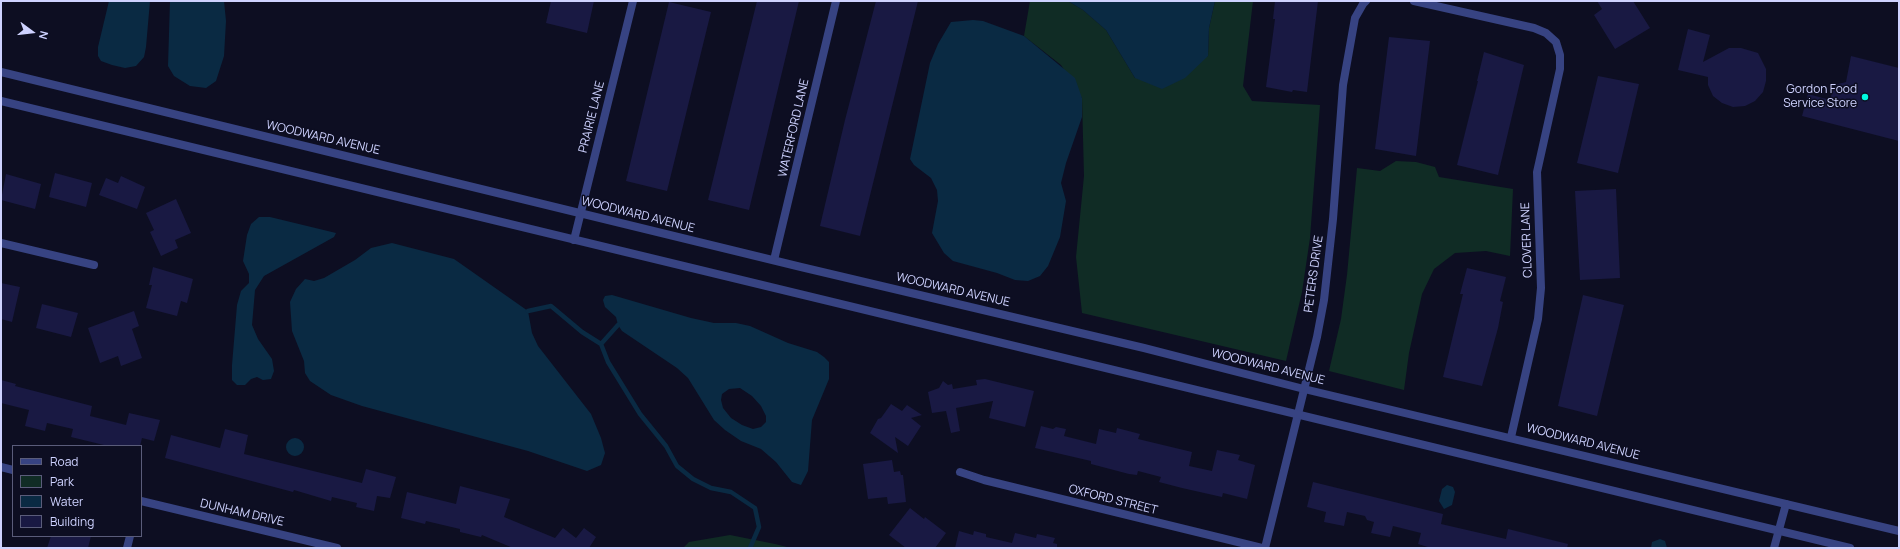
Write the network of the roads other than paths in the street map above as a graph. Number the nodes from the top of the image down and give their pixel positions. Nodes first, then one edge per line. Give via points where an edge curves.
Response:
1 (633, 1) edge
2 (836, 1) edge
3 (1366, 1) edge
4 (1414, 1) edge
5 (1, 72) edge
6 (1, 101) edge
7 (580, 213) junction
8 (574, 240) junction
9 (1, 243) edge
10 (774, 260) junction
11 (94, 265) dead end
12 (1304, 389) junction
13 (1297, 415) junction
14 (1511, 437) junction
15 (1, 467) edge
16 (12, 470) edge
17 (960, 472) dead end
18 (142, 501) edge
19 (1786, 504) junction
20 (1779, 531) junction
21 (1899, 531) edge
22 (130, 537) edge
23 (127, 548) edge
24 (337, 548) edge
25 (1262, 548) edge
26 (1265, 548) edge
27 (1774, 548) edge
28 (1850, 548) edge

1 - 7 street, PRAIRIE LANE
2 - 10 street, WATERFORD LANE
3 - 12 street, PETERS DRIVE via 1355,18 1347,58 1328,268 1318,329
4 - 14 street, CLOVER LANE via 1534,28 1546,33 1556,42 1560,55 1560,70 1537,172 1541,288 1538,319
5 - 7 street, WOODWARD AVENUE
6 - 8 street
7 - 8 street, PRAIRIE LANE
7 - 10 street, WOODWARD AVENUE
8 - 13 street
9 - 11 street
10 - 12 street, WOODWARD AVENUE via 1136,346
12 - 13 street, PETERS DRIVE
12 - 14 street, WOODWARD AVENUE
13 - 20 street
13 - 26 street, PETERS DRIVE
14 - 19 street, WOODWARD AVENUE
15 - 16 street
17 - 25 street, OXFORD STREET
18 - 24 street, DUNHAM DRIVE
19 - 20 street
19 - 21 street, WOODWARD AVENUE
20 - 27 street
20 - 28 street
22 - 23 street

